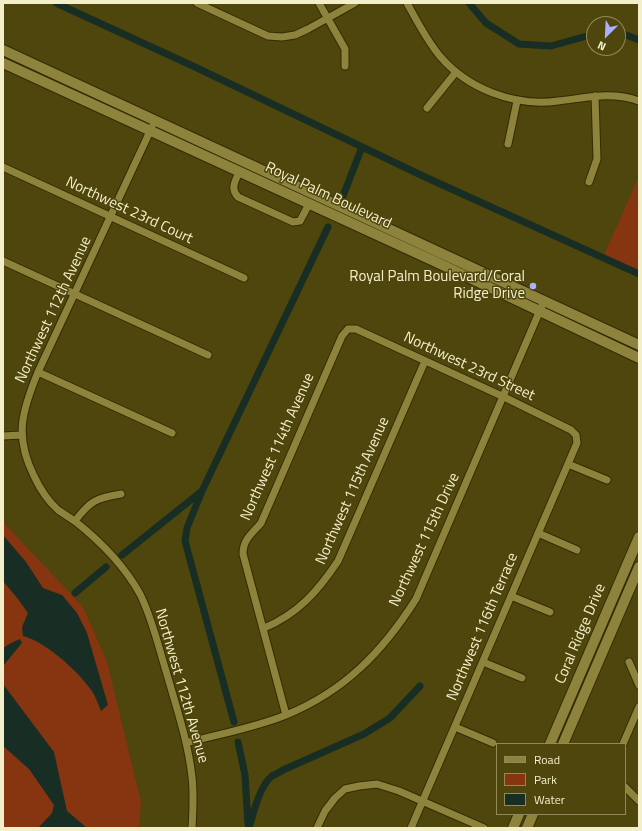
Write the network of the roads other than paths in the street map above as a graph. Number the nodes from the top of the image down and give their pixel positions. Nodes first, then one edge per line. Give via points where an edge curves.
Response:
1 (197, 3) edge
2 (319, 3) edge
3 (355, 3) edge
4 (407, 3) edge
5 (328, 18) junction
6 (3, 50) edge
7 (3, 63) edge
8 (345, 66) dead end
9 (456, 72) junction
10 (596, 96) junction
11 (517, 101) junction
12 (639, 101) edge
13 (427, 108) dead end
14 (155, 120) junction
15 (150, 131) junction
16 (508, 144) dead end
17 (3, 167) edge
18 (239, 172) junction
19 (589, 182) dead end
20 (309, 204) junction
21 (111, 217) junction
22 (3, 261) edge
23 (244, 278) dead end
24 (74, 294) junction
25 (544, 301) junction
26 (539, 312) junction
27 (348, 329) joint
28 (639, 345) edge
29 (208, 355) dead end
30 (639, 358) edge
31 (425, 361) junction
32 (38, 372) junction
33 (504, 397) junction
34 (172, 433) dead end
35 (576, 435) joint
36 (3, 436) edge
37 (21, 436) junction
38 (568, 464) junction
39 (607, 480) dead end
40 (121, 494) dead end
41 (75, 521) junction
42 (538, 533) junction
43 (639, 537) edge
44 (578, 550) dead end
45 (639, 567) edge
46 (511, 596) junction
47 (550, 612) dead end
48 (602, 622) junction
49 (613, 627) junction
50 (264, 628) junction
51 (483, 662) junction
52 (629, 662) dead end
53 (522, 678) dead end
54 (639, 685) edge
55 (639, 707) edge
56 (286, 715) junction
57 (455, 727) junction
58 (186, 743) junction
59 (493, 743) dead end
60 (550, 743) edge
61 (563, 743) edge
62 (623, 743) edge
63 (626, 788) edge
64 (422, 801) junction
65 (639, 801) edge
66 (519, 815) edge
67 (533, 815) edge
68 (192, 828) edge
69 (317, 828) edge
70 (411, 828) edge
71 (484, 828) edge
72 (513, 828) edge
73 (527, 828) edge

1 - 5 street via 268,36 295,35
2 - 5 street
3 - 5 street
4 - 9 street via 425,36
5 - 8 street via 345,49
6 - 14 main road, Royal Palm Boulevard
7 - 15 main road, Royal Palm Boulevard
9 - 11 street via 497,95
9 - 13 street
10 - 11 street via 558,101
10 - 12 street
10 - 19 street via 597,159
11 - 16 street
14 - 15 street, Northwest 112th Avenue
14 - 25 main road, Royal Palm Boulevard
15 - 18 main road, Royal Palm Boulevard
15 - 21 street, Northwest 112th Avenue
17 - 21 street, Northwest 23rd Court
18 - 20 main road, Royal Palm Boulevard
18 - 20 street via 234,186 234,192 238,197 293,222 300,221
20 - 26 main road, Royal Palm Boulevard
21 - 23 street, Northwest 23rd Court
21 - 24 street, Northwest 112th Avenue
22 - 24 street
24 - 29 street
24 - 32 street, Northwest 112th Avenue
25 - 26 street, Northwest 115th Drive
25 - 28 main road, Royal Palm Boulevard
26 - 30 main road, Royal Palm Boulevard
26 - 33 street, Northwest 115th Drive
27 - 31 street, Northwest 23rd Street via 356,329
27 - 50 street, Northwest 114th Avenue via 342,336 261,523 243,546
31 - 33 street, Northwest 23rd Street
31 - 50 street, Northwest 115th Avenue via 338,561 325,582 308,600 291,614
32 - 34 street
32 - 37 street, Northwest 112th Avenue via 26,404
33 - 35 street, Northwest 23rd Street via 572,430
33 - 56 street, Northwest 115th Drive via 416,598 399,626 359,670 314,701
35 - 38 street, Northwest 116th Terrace via 577,443
36 - 37 street
37 - 41 street, Northwest 112th Avenue via 27,463 46,497
38 - 39 street
38 - 42 street, Northwest 116th Terrace
40 - 41 street via 104,496 94,501 84,508
41 - 58 street, Northwest 112th Avenue via 101,543 124,569 140,594 152,622
42 - 44 street
42 - 46 street, Northwest 116th Terrace
43 - 48 main road, Coral Ridge Drive
45 - 49 main road, Coral Ridge Drive
46 - 47 street
46 - 51 street, Northwest 116th Terrace
48 - 49 main road
48 - 60 main road, Coral Ridge Drive
49 - 61 main road, Coral Ridge Drive
50 - 56 street, Northwest 114th Avenue
51 - 53 street
51 - 57 street, Northwest 116th Terrace
52 - 54 street
55 - 62 street
56 - 58 street, Northwest 115th Drive via 251,727
57 - 59 street
57 - 64 street, Northwest 116th Terrace
58 - 68 street, Northwest 112th Avenue via 194,805
63 - 65 street
64 - 69 street via 377,784 345,789 325,811
64 - 70 street, Northwest 116th Terrace
64 - 71 street
66 - 72 main road
67 - 73 main road

